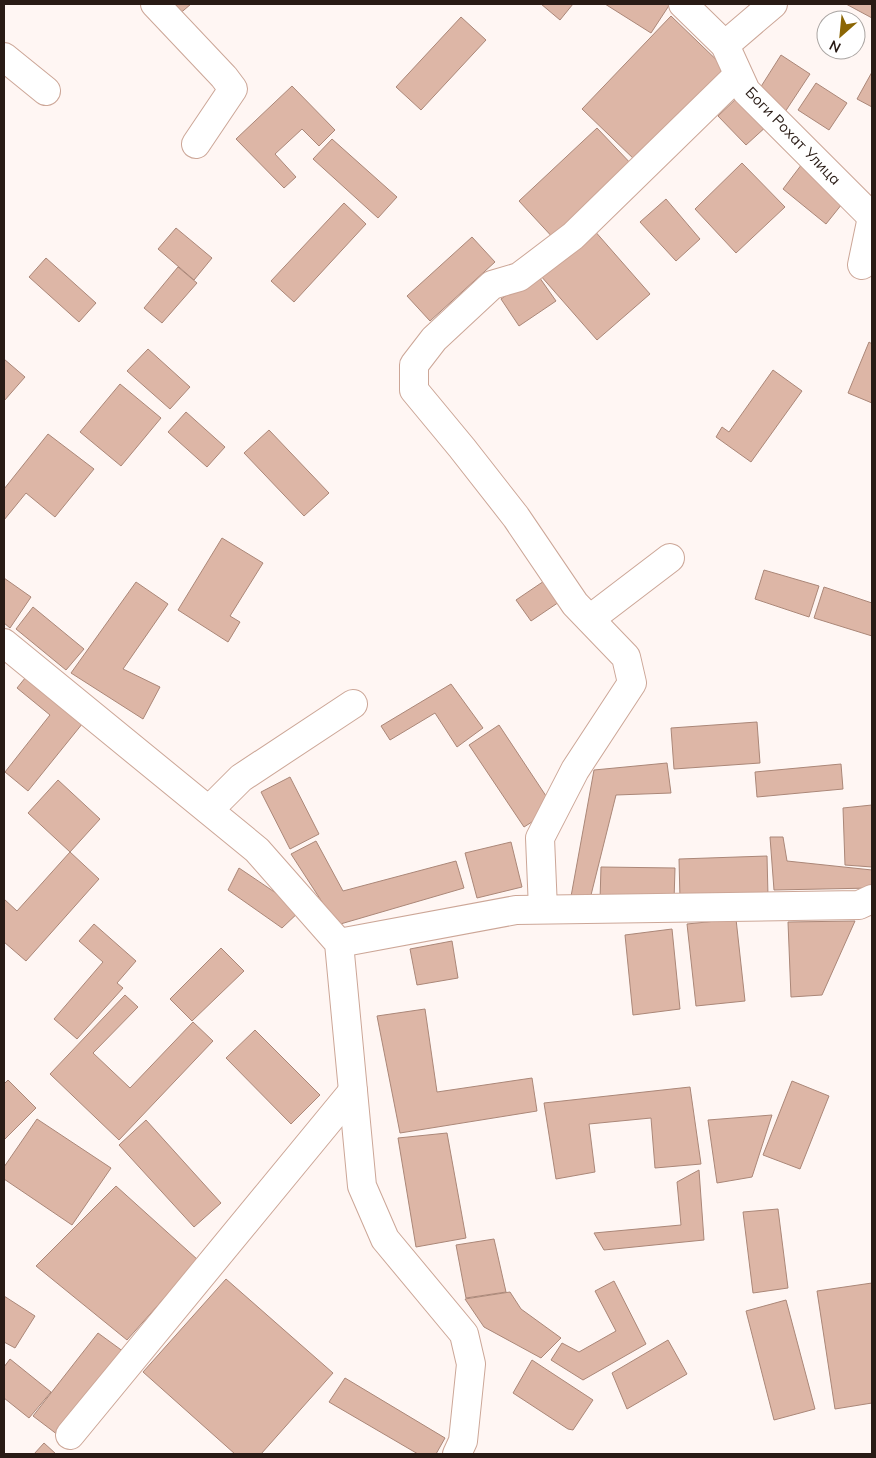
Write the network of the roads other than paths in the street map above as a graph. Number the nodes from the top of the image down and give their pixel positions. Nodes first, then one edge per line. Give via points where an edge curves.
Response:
1 (155, 4) edge
2 (683, 4) edge
3 (773, 4) edge
4 (725, 44) junction
5 (4, 57) edge
6 (738, 75) junction
7 (46, 91) dead end
8 (196, 144) dead end
9 (872, 217) edge
10 (862, 265) dead end
11 (670, 558) dead end
12 (590, 619) junction
13 (4, 643) edge
14 (353, 704) dead end
15 (209, 810) junction
16 (544, 909) junction
17 (868, 909) edge
18 (339, 943) junction
19 (353, 1091) junction
20 (70, 1435) dead end
21 (457, 1454) edge

1 - 8 street via 233,89
2 - 4 street, Боги Рохат Улица
3 - 4 street
4 - 6 street, Боги Рохат Улица
5 - 7 street
6 - 9 street, Боги Рохат Улица via 746,91
6 - 12 street via 573,236 519,277 492,285 434,339 414,365 414,390 516,517 575,604
9 - 10 street
11 - 12 street
12 - 16 street via 626,658 632,683 575,770 540,838
13 - 15 street
14 - 15 street via 241,778
15 - 18 street via 257,850
16 - 17 street
16 - 18 street via 516,910
18 - 19 street
19 - 20 street
19 - 21 street via 362,1186 385,1239 464,1334 472,1364 463,1441

